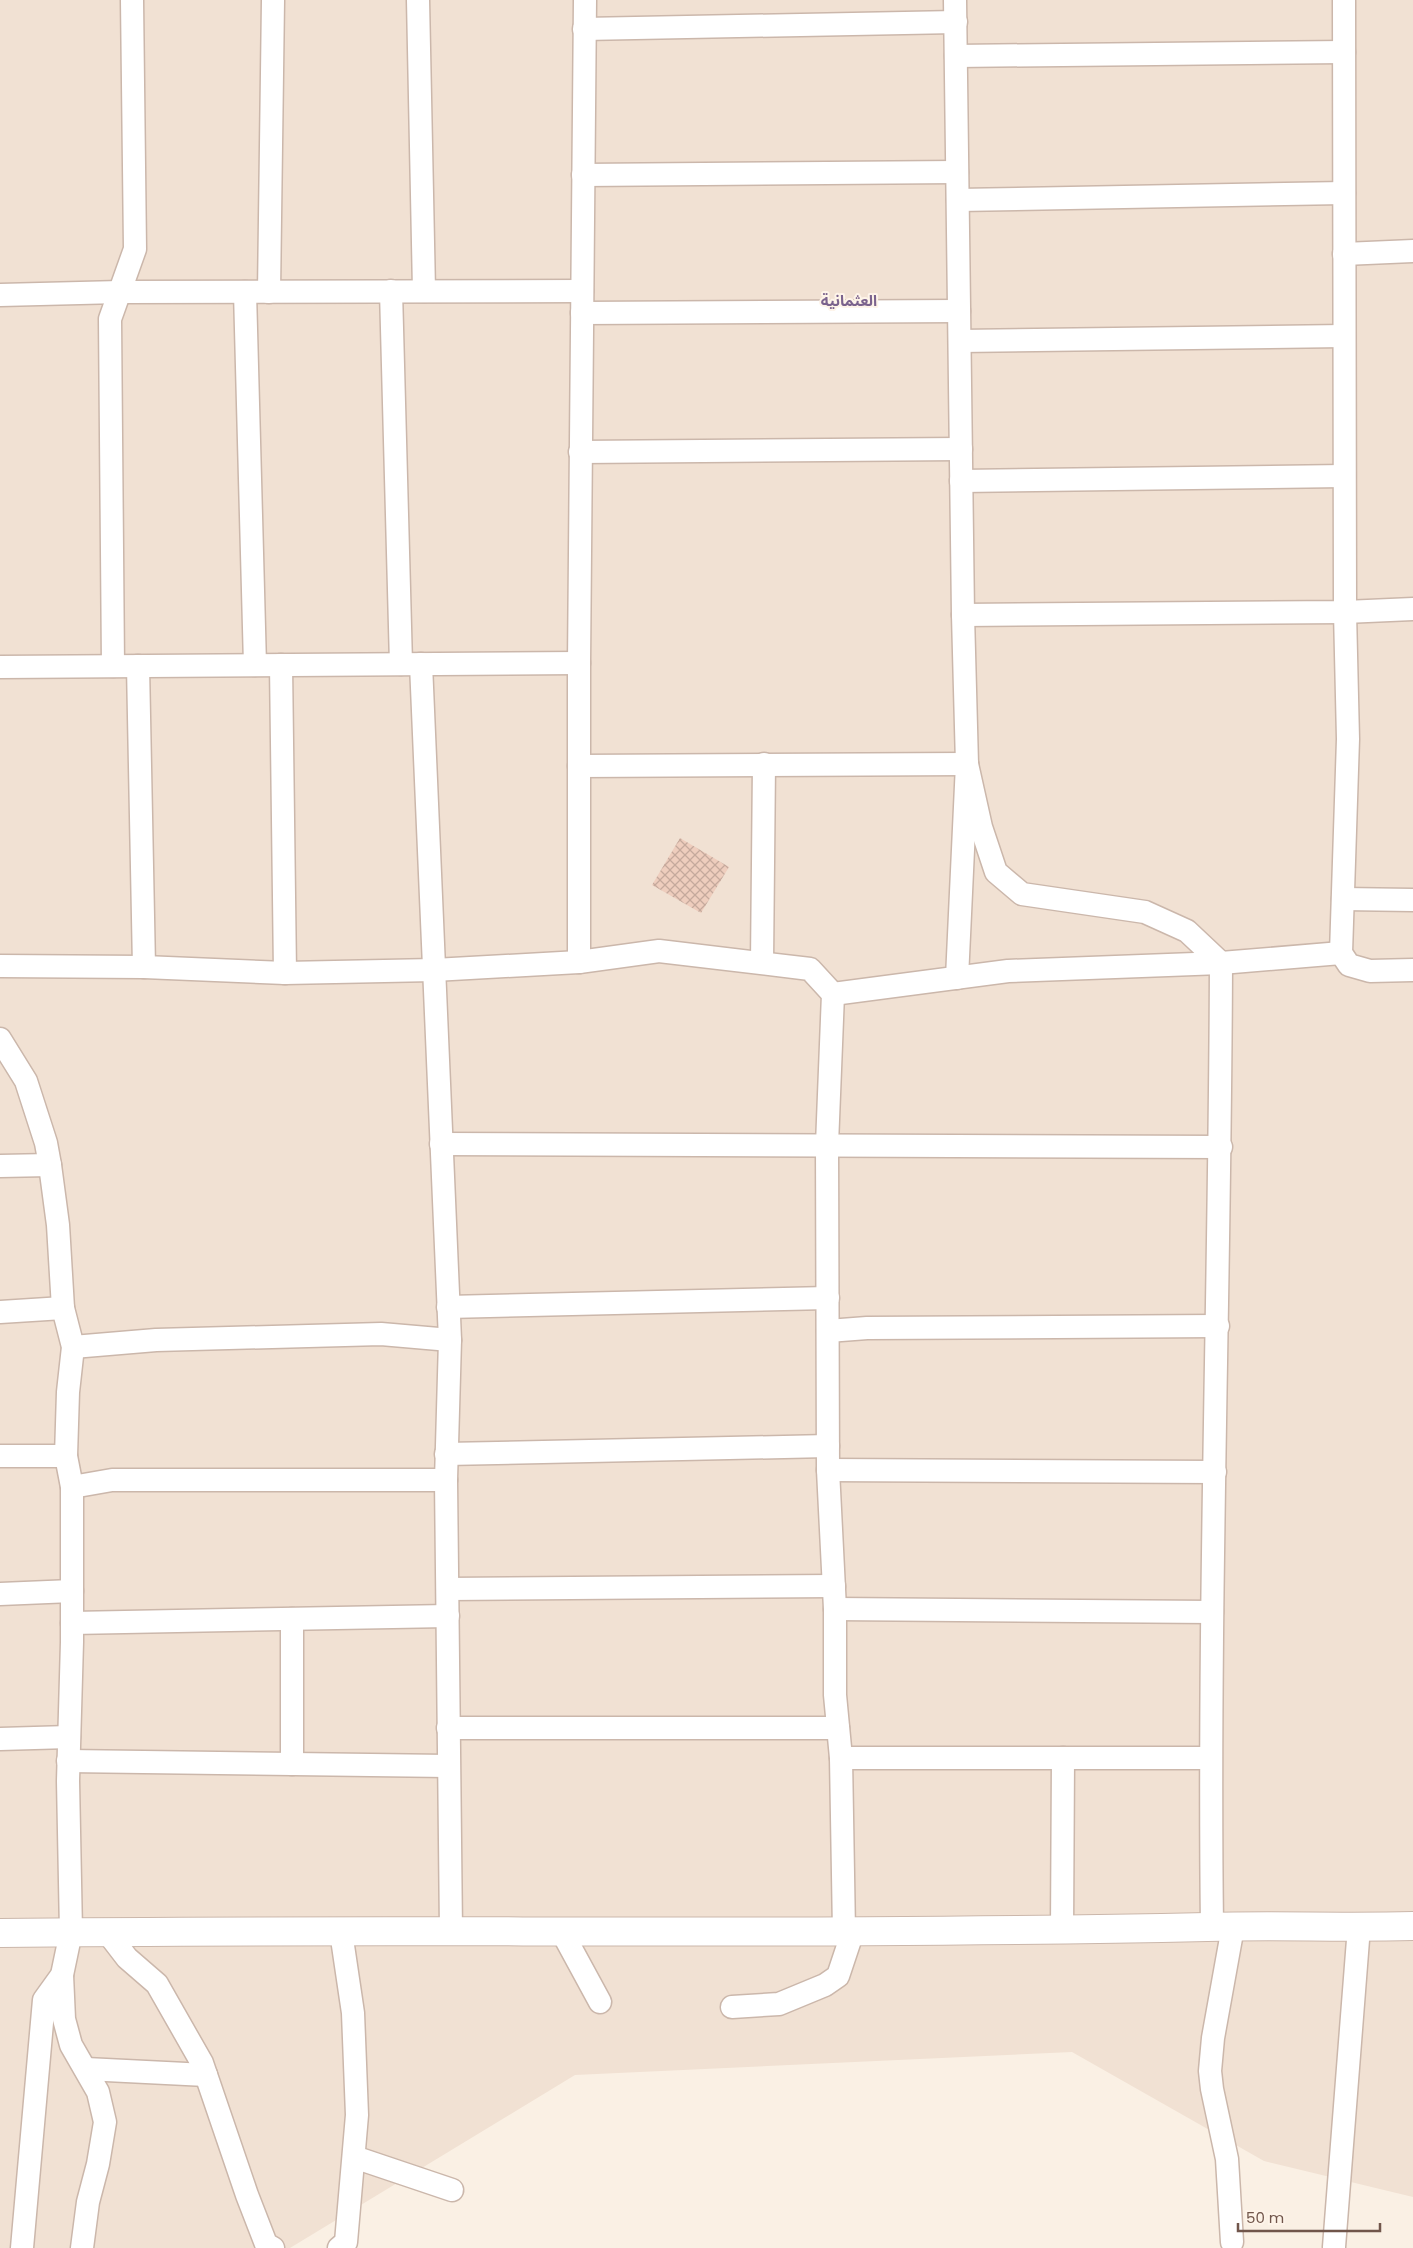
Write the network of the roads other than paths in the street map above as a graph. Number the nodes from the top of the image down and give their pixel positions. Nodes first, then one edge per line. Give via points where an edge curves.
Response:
1 (132, 0) edge
2 (272, 0) edge
3 (418, 0) edge
4 (584, 0) edge
5 (1344, 0) edge
6 (956, 11) edge
7 (584, 29) junction
8 (1344, 52) junction
9 (956, 56) junction
10 (958, 172) junction
11 (583, 176) junction
12 (1344, 193) junction
13 (958, 200) junction
14 (1413, 252) edge
15 (1344, 254) junction
16 (424, 291) junction
17 (120, 292) junction
18 (245, 292) junction
19 (269, 292) junction
20 (391, 292) junction
21 (0, 295) edge
22 (582, 302) junction
23 (959, 311) junction
24 (1344, 336) junction
25 (960, 341) junction
26 (961, 449) junction
27 (580, 452) junction
28 (1344, 476) junction
29 (961, 482) junction
30 (1413, 609) edge
31 (1345, 612) junction
32 (963, 615) junction
33 (579, 663) junction
34 (411, 664) junction
35 (255, 665) junction
36 (280, 665) junction
37 (113, 666) junction
38 (138, 666) junction
39 (0, 667) edge
40 (764, 764) junction
41 (967, 764) junction
42 (579, 766) junction
43 (1342, 900) junction
44 (1413, 900) edge
45 (1341, 953) junction
46 (579, 962) junction
47 (762, 962) junction
48 (1221, 963) junction
49 (0, 966) edge
50 (144, 967) junction
51 (434, 970) junction
52 (1413, 970) edge
53 (284, 973) junction
54 (956, 978) junction
55 (833, 994) junction
56 (0, 1039) edge
57 (441, 1144) junction
58 (827, 1145) junction
59 (1221, 1147) junction
60 (50, 1165) junction
61 (0, 1166) edge
62 (828, 1298) junction
63 (448, 1307) junction
64 (63, 1308) junction
65 (0, 1312) edge
66 (1218, 1326) junction
67 (828, 1331) junction
68 (450, 1340) junction
69 (73, 1346) junction
70 (828, 1446) junction
71 (446, 1454) junction
72 (0, 1456) edge
73 (66, 1456) junction
74 (828, 1470) junction
75 (1215, 1472) junction
76 (446, 1480) junction
77 (72, 1487) junction
78 (834, 1586) junction
79 (448, 1589) junction
80 (72, 1591) junction
81 (0, 1594) edge
82 (835, 1609) junction
83 (1212, 1612) junction
84 (448, 1616) junction
85 (292, 1619) junction
86 (72, 1623) junction
87 (448, 1728) junction
88 (838, 1728) junction
89 (69, 1737) junction
90 (0, 1739) edge
91 (840, 1758) junction
92 (1063, 1758) junction
93 (1210, 1758) junction
94 (68, 1761) junction
95 (292, 1764) junction
96 (448, 1766) junction
97 (1413, 1926) edge
98 (1223, 1927) junction
99 (1359, 1927) junction
100 (451, 1931) junction
101 (848, 1931) junction
102 (1062, 1931) junction
103 (71, 1932) junction
104 (107, 1932) junction
105 (341, 1932) junction
106 (562, 1932) junction
107 (0, 1933) edge
108 (62, 1974) junction
109 (600, 2002) dead end
110 (732, 2008) dead end
111 (86, 2069) junction
112 (206, 2075) junction
113 (354, 2157) junction
114 (452, 2190) dead end
115 (1232, 2242) dead end
116 (1334, 2247) dead end
117 (22, 2248) edge
118 (82, 2248) edge
119 (273, 2248) edge
120 (339, 2248) edge

1 - 17 street via 135,250
2 - 19 street
3 - 16 street
4 - 7 street
5 - 8 street
6 - 7 street
6 - 9 street
7 - 11 street
8 - 9 street
8 - 12 street
9 - 10 street
10 - 11 street
10 - 13 street
11 - 22 street
12 - 13 street
12 - 15 street
13 - 23 street
14 - 15 street
15 - 24 street
16 - 20 street
16 - 22 street
17 - 18 street
17 - 21 street
17 - 37 street via 110,319
18 - 19 street
18 - 35 street
19 - 20 street
20 - 34 street
22 - 23 street
22 - 27 street
23 - 25 street
24 - 25 street
24 - 28 street
25 - 26 street
26 - 27 street
26 - 29 street
27 - 33 street
28 - 29 street
28 - 31 street
29 - 32 street
30 - 31 street
31 - 32 street
31 - 43 street via 1348,739
32 - 41 street
33 - 34 street
33 - 42 street
34 - 36 street
34 - 51 street
35 - 36 street
35 - 38 street
36 - 53 street
37 - 38 street
37 - 39 street
38 - 50 street
40 - 41 street
40 - 42 street
40 - 47 street
41 - 48 street via 981,826 996,872 1022,894 1145,912 1187,931
41 - 54 street
42 - 46 street
43 - 44 street
43 - 45 street
45 - 48 street
45 - 52 street via 1349,965 1370,971
46 - 47 street via 659,951
46 - 51 street
47 - 55 street via 810,969
48 - 54 street via 1008,971
48 - 59 street
49 - 50 street
50 - 53 street
51 - 53 street
51 - 57 street
54 - 55 street
55 - 58 street
56 - 60 street via 26,1081
57 - 58 street
57 - 63 street
58 - 59 street
58 - 62 street
59 - 66 street
60 - 61 street
60 - 64 street via 58,1225
62 - 63 street
62 - 67 street
63 - 68 street
64 - 65 street
64 - 69 street
66 - 67 street
66 - 75 street
67 - 70 street
68 - 69 street via 381,1334 156,1340
68 - 71 street
69 - 73 street
70 - 71 street
70 - 74 street
71 - 76 street
72 - 73 street
73 - 77 street
74 - 75 street
74 - 78 street
75 - 83 street
76 - 77 street via 112,1480
76 - 79 street
77 - 80 street
78 - 79 street
78 - 82 street
79 - 84 street
80 - 81 street
80 - 86 street
82 - 83 street
82 - 88 street
83 - 93 street
84 - 85 street
84 - 87 street
85 - 86 street
85 - 95 street
86 - 89 street
87 - 88 street
87 - 96 street
88 - 91 street
89 - 90 street
89 - 94 street
91 - 92 street
91 - 101 street
92 - 93 street
92 - 102 street
93 - 98 street
94 - 95 street
94 - 103 street
95 - 96 street
96 - 100 street
97 - 99 street
98 - 99 street
98 - 102 street
98 - 115 street via 1210,2071 1227,2160
99 - 116 street
100 - 105 street
100 - 106 street
101 - 102 street
101 - 106 street
101 - 110 street via 838,1976 825,1985 779,2004
103 - 104 street
103 - 107 street
103 - 108 street
104 - 105 street
104 - 112 street via 127,1958 157,1984
105 - 113 street via 353,2014 358,2115
106 - 109 street
108 - 111 street via 64,2019 70,2045
108 - 117 street via 44,2000
111 - 112 street
111 - 118 street via 98,2092 105,2122
112 - 119 street via 247,2195 266,2244
113 - 114 street
113 - 120 street via 346,2242

